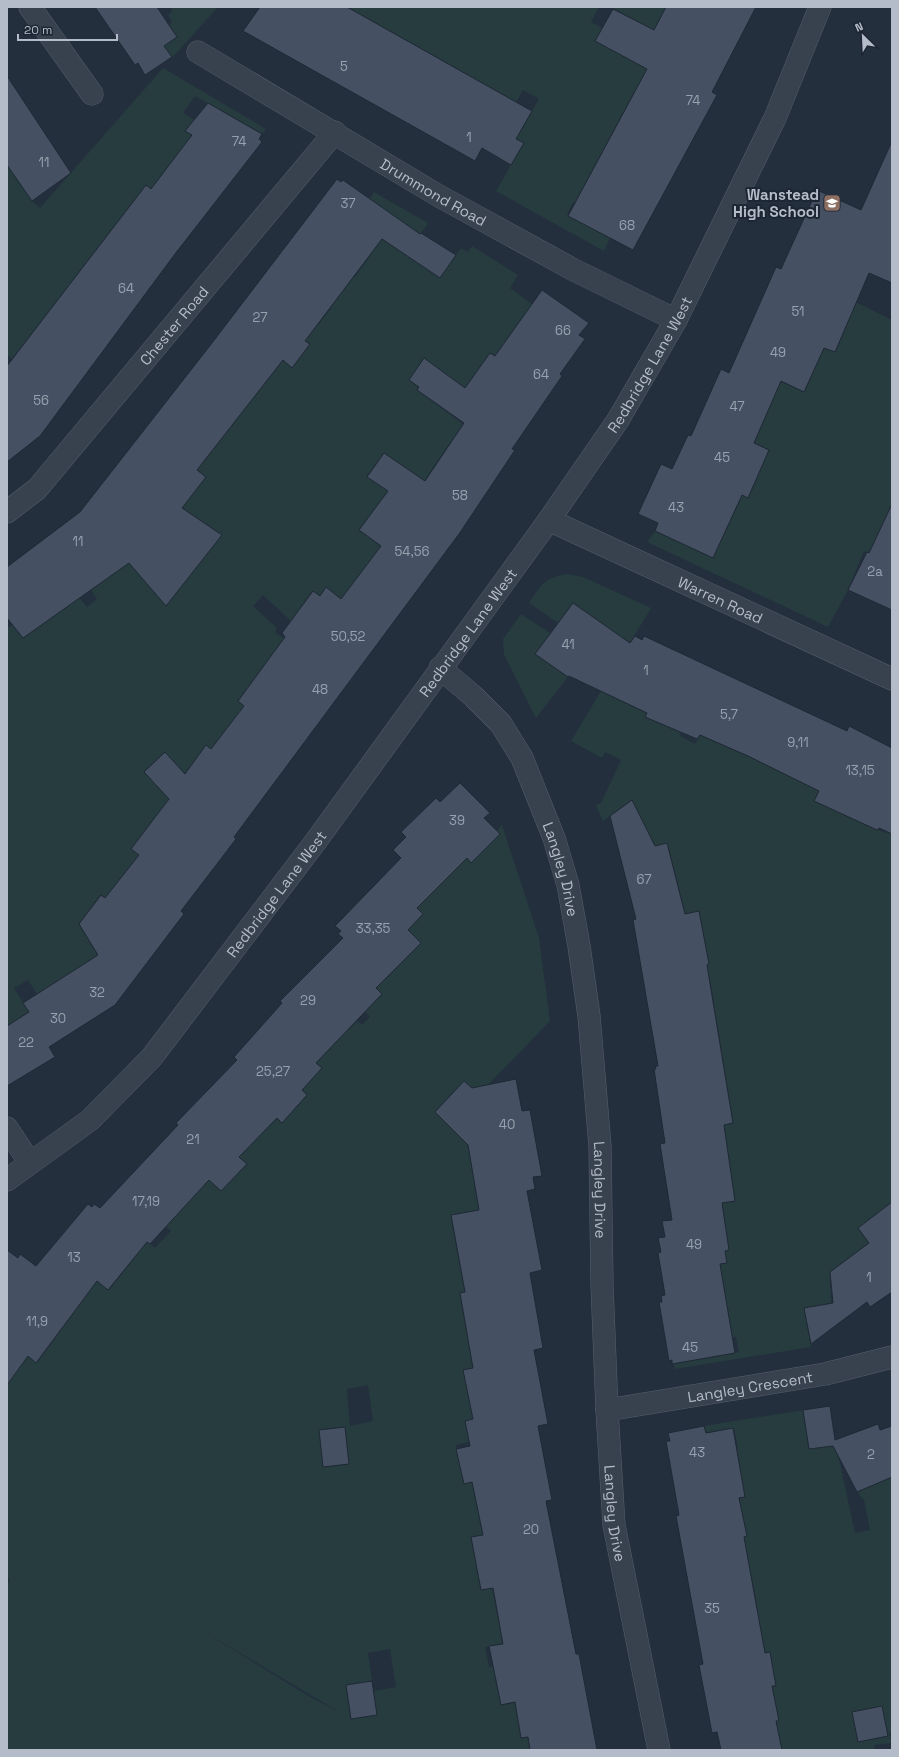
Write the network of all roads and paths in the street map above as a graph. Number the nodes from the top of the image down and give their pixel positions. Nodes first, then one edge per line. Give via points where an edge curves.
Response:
1 (30, 7) edge
2 (820, 7) edge
3 (198, 52) dead end
4 (92, 94) dead end
5 (335, 132) junction
6 (676, 320) junction
7 (7, 512) edge
8 (548, 520) junction
9 (440, 668) junction
10 (892, 679) edge
11 (7, 1128) edge
12 (30, 1163) junction
13 (7, 1180) edge
14 (892, 1357) edge
15 (607, 1410) junction
16 (659, 1750) edge

1 - 4 street
2 - 6 street, Redbridge Lane West via 775,118
3 - 5 street, Drummond Road
5 - 6 street, Drummond Road via 446,200 574,270
5 - 7 street, Chester Road via 169,334 37,489
6 - 8 street, Redbridge Lane West via 618,420
8 - 9 street, Redbridge Lane West
8 - 10 street, Warren Road
9 - 12 street, Redbridge Lane West via 316,841 152,1057 90,1120
9 - 15 street, Langley Drive via 501,724 522,758 554,838 568,885 580,946 596,1081
11 - 12 street
12 - 13 street, Redbridge Lane West
14 - 15 street, Langley Crescent via 825,1374
15 - 16 street, Langley Drive via 614,1525

